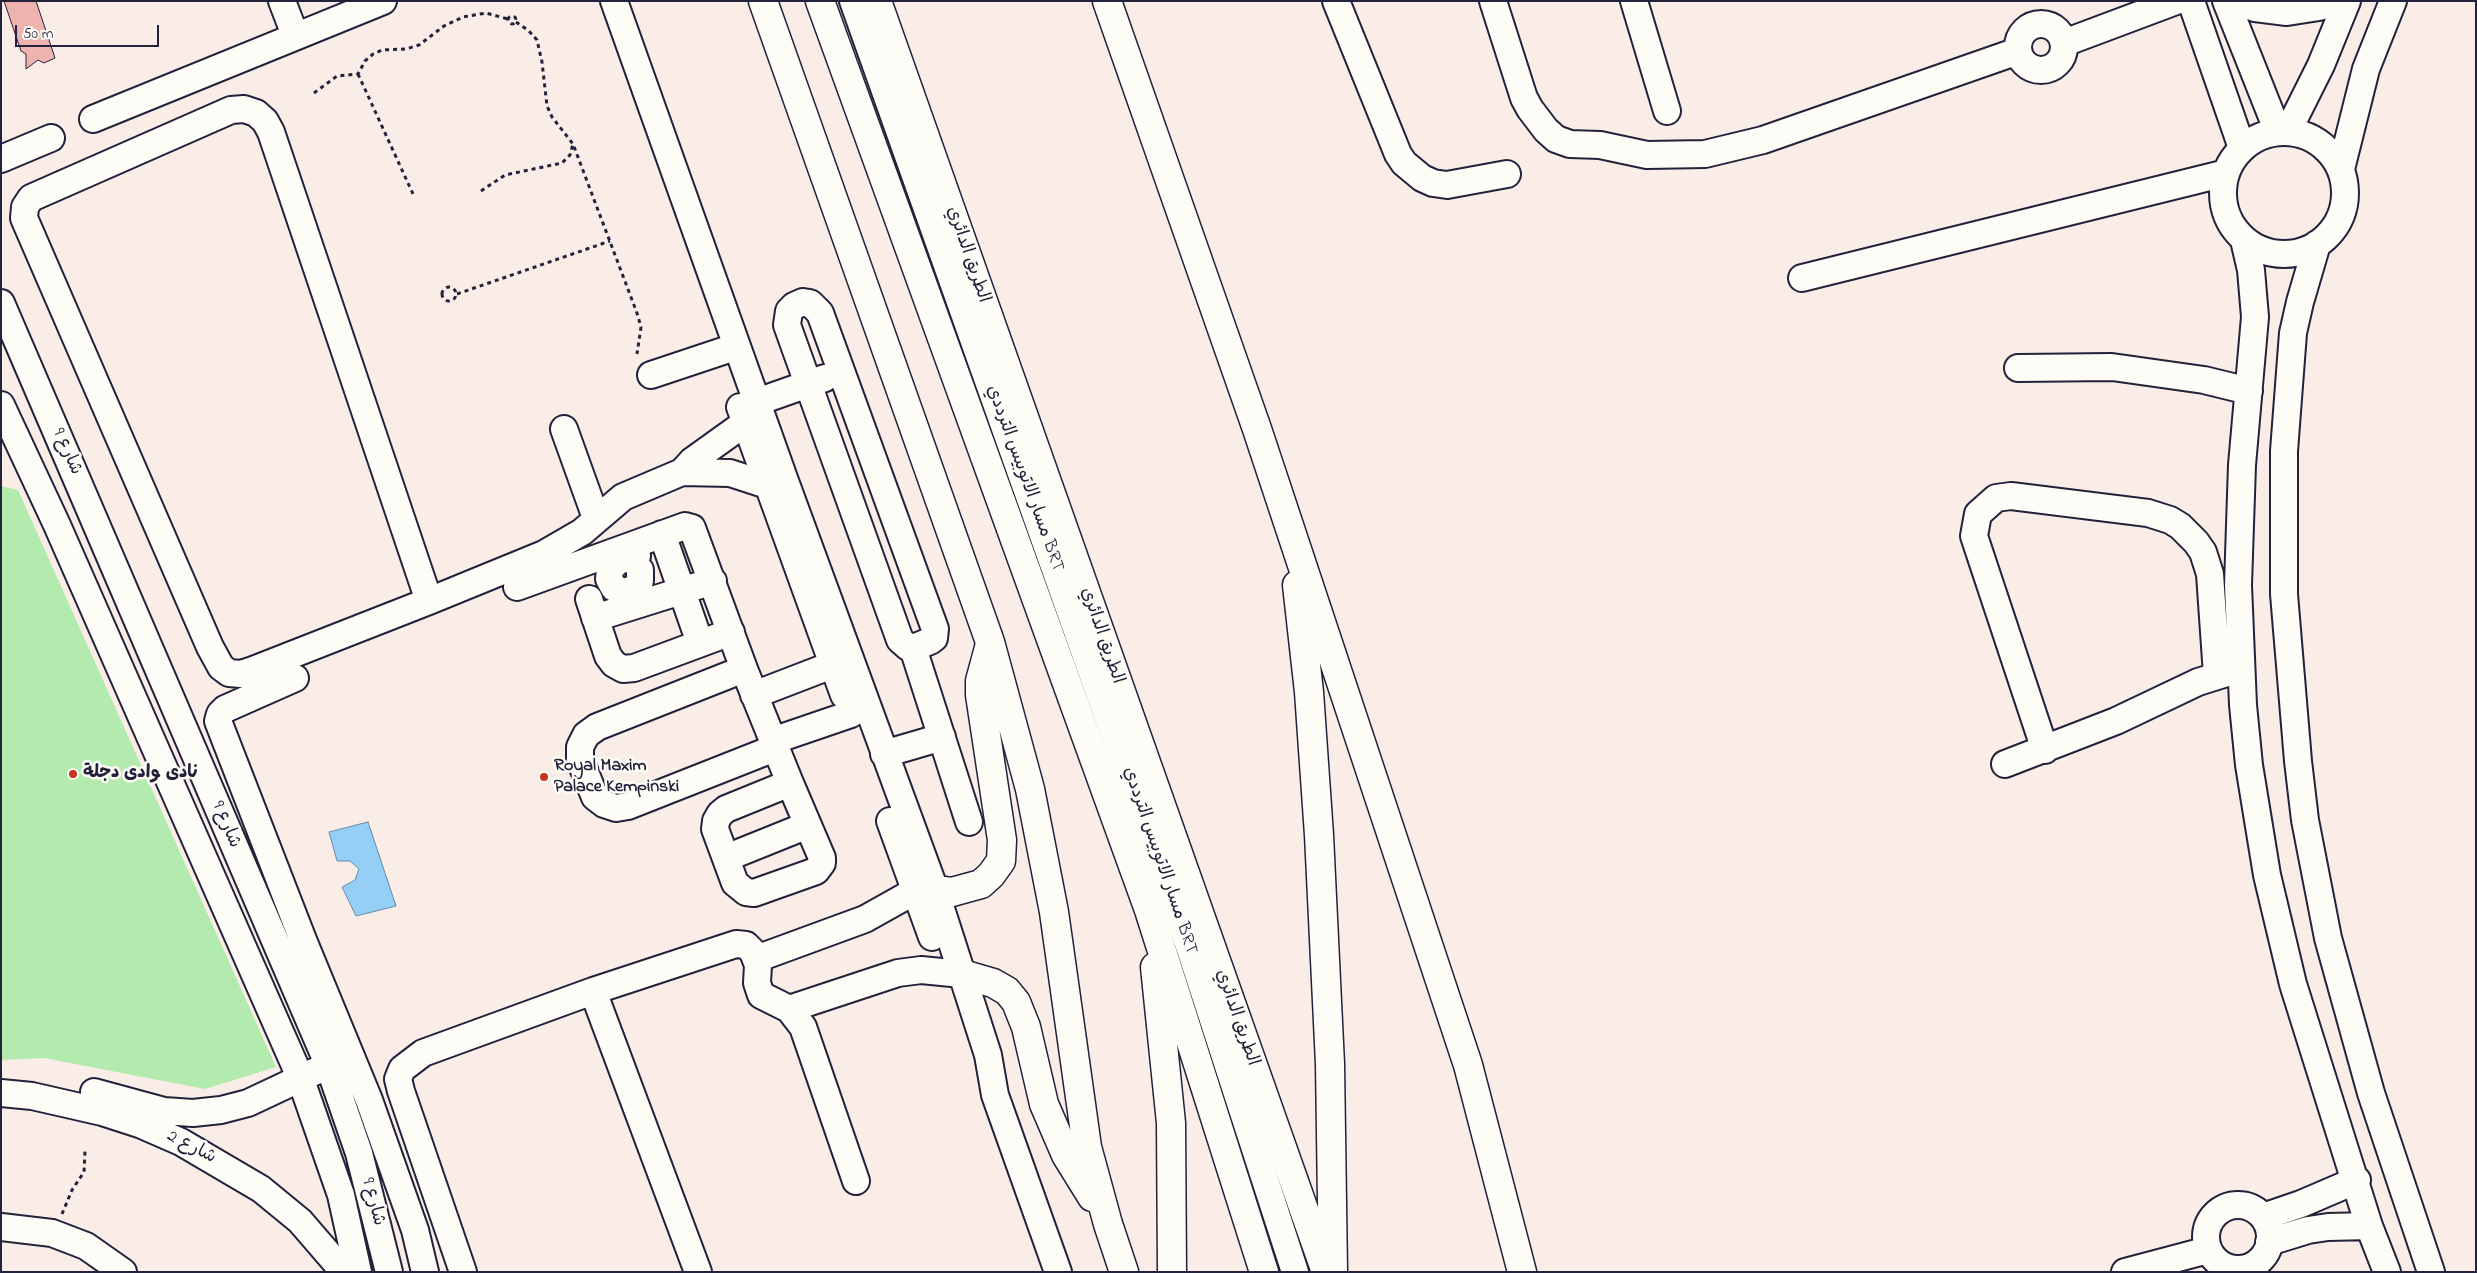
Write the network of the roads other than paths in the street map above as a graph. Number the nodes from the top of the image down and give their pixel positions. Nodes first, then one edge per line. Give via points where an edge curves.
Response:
1 (282, 1) edge
2 (383, 1) edge
3 (597, 1) edge
4 (614, 1) edge
5 (763, 1) edge
6 (820, 1) edge
7 (853, 1) edge
8 (877, 1) edge
9 (1107, 1) edge
10 (1336, 1) edge
11 (1493, 1) edge
12 (1634, 1) edge
13 (2176, 1) edge
14 (2191, 1) edge
15 (2226, 1) edge
16 (2235, 1) edge
17 (2336, 1) edge
18 (2347, 1) edge
19 (2393, 1) edge
20 (295, 35) junction
21 (1667, 111) dead end
22 (94, 119) dead end
23 (2283, 131) junction
24 (51, 138) dead end
25 (2242, 148) junction
26 (1, 159) edge
27 (2341, 169) junction
28 (2226, 173) junction
29 (1507, 174) dead end
30 (2244, 240) junction
31 (2317, 244) junction
32 (1802, 278) dead end
33 (1, 303) edge
34 (723, 351) junction
35 (644, 364) road end
36 (2018, 368) dead end
37 (842, 372) junction
38 (33, 380) junction
39 (808, 384) junction
40 (2250, 391) junction
41 (1, 397) edge
42 (1, 405) edge
43 (751, 412) junction
44 (54, 427) junction
45 (564, 430) dead end
46 (10, 447) edge
47 (877, 469) junction
48 (682, 472) junction
49 (844, 482) junction
50 (776, 483) junction
51 (91, 510) junction
52 (596, 518) junction
53 (57, 525) junction
54 (1290, 529) junction
55 (901, 536) junction
56 (664, 541) junction
57 (868, 549) junction
58 (640, 570) dead end
59 (713, 581) junction
60 (517, 587) dead end
61 (681, 591) junction
62 (429, 601) junction
63 (731, 632) junction
64 (990, 642) junction
65 (700, 643) junction
66 (913, 648) junction
67 (832, 665) junction
68 (744, 668) junction
69 (2229, 672) junction
70 (295, 678) dead end
71 (754, 695) junction
72 (851, 714) junction
73 (942, 737) junction
74 (774, 744) junction
75 (2045, 750) junction
76 (884, 754) junction
77 (2005, 764) dead end
78 (790, 783) junction
79 (969, 822) dead end
80 (808, 825) junction
81 (726, 858) junction
82 (925, 891) junction
83 (1149, 910) junction
84 (756, 959) junction
85 (954, 972) junction
86 (593, 991) junction
87 (789, 1009) junction
88 (329, 1066) junction
89 (1, 1077) edge
90 (300, 1077) junction
91 (1, 1094) edge
92 (2357, 1180) junction
93 (856, 1181) dead end
94 (2263, 1217) junction
95 (1108, 1224) junction
96 (2369, 1226) junction
97 (1, 1227) edge
98 (2269, 1242) junction
99 (2208, 1250) junction
100 (2248, 1269) edge
101 (123, 1272) edge
102 (344, 1272) edge
103 (358, 1272) edge
104 (389, 1272) edge
105 (425, 1272) edge
106 (463, 1272) edge
107 (698, 1272) edge
108 (1058, 1272) edge
109 (1124, 1272) edge
110 (1172, 1272) edge
111 (1264, 1272) edge
112 (1295, 1272) edge
113 (1326, 1272) edge
114 (1333, 1272) edge
115 (1522, 1272) edge
116 (2125, 1272) edge
117 (2387, 1272) edge
118 (2431, 1272) edge

1 - 20 street
2 - 20 street
3 - 34 street
4 - 43 street
5 - 64 highway
6 - 83 highway
7 - 112 street, مسار الاتوبيس الترددي BRT via 1190,948
8 - 113 highway, الطريق الدائري
9 - 54 highway
10 - 29 street via 1398,154 1408,167 1422,178 1447,185
11 - 13 street via 1524,98 1556,139 1570,144 1600,145 1647,155 1686,156 1764,140 2018,50 2022,34 2037,25 2054,28 2064,43
12 - 21 street
14 - 25 street
15 - 23 street
16 - 17 street via 2255,8 2287,12
18 - 23 street via 2321,65
19 - 27 street via 2366,69
20 - 22 street
23 - 25 street via 2259,137
23 - 27 street via 2320,142
24 - 26 street
25 - 28 street
27 - 31 street via 2346,193 2341,217 2327,237
28 - 30 street via 2225,209
28 - 32 street
30 - 31 street via 2255,247 2280,254 2306,250
30 - 40 street via 2251,270 2255,316
31 - 118 street via 2293,333 2284,451 2284,594 2298,760 2316,880 2331,947 2371,1093
33 - 38 street, شارع 9
34 - 35 street
34 - 43 street
36 - 40 street via 2112,367 2195,378
37 - 39 street
37 - 39 street via 817,307 803,302 794,306 786,318
37 - 47 street
38 - 41 street
38 - 44 street, شارع 9
39 - 43 street
39 - 49 street
40 - 69 street
42 - 46 street, شارع 9
43 - 48 street
43 - 50 street
44 - 46 street
44 - 51 street, شارع 9
45 - 52 street
46 - 53 street, شارع 9
47 - 49 street
47 - 55 street
48 - 50 street via 730,473
48 - 52 street via 623,496
49 - 57 street
50 - 67 street
50 - 76 street
51 - 53 street
51 - 88 street, شارع 9
52 - 62 street via 582,532 544,554
53 - 90 street, شارع 9
54 - 114 highway via 1309,692 1319,835 1330,1064
54 - 115 highway via 1468,1065
55 - 57 street
55 - 66 street via 936,634 930,641
56 - 58 street via 618,561 610,568 609,579 614,588 624,592 634,589 640,581
56 - 59 street via 685,526 692,528
56 - 60 street
56 - 61 street
57 - 66 street via 900,640
59 - 61 street
59 - 63 street
61 - 65 street
61 - 65 street via 592,608 608,656 624,669 634,668
62 - 62 street via 265,121 244,109 231,110 31,198 25,207 26,223 221,667 241,674
63 - 65 street
63 - 68 street
64 - 82 highway via 980,681 980,695 1002,840 1001,861 981,884 958,891
64 - 95 highway via 1030,789 1054,912 1087,1147
66 - 73 street
67 - 71 street
67 - 72 street
68 - 71 street
68 - 74 street via 586,735 580,747 580,760 594,797 610,806 628,806
69 - 75 street via 2180,690
69 - 75 street via 2208,568 2196,542 2180,526 2148,513 2011,496 1996,498 1978,514 1974,536
69 - 92 street via 2276,921
70 - 105 street via 225,709 218,721 369,1100 415,1230
71 - 74 street
72 - 74 street
72 - 82 street
73 - 76 street
73 - 79 street
74 - 78 street
75 - 77 street
76 - 82 street
78 - 80 street
78 - 81 street via 720,814 715,829
80 - 81 street
80 - 81 street via 822,858 816,871 754,894 735,883
82 - 84 street via 865,920
82 - 85 street
83 - 110 highway via 1171,1123
83 - 111 highway
84 - 86 street via 750,948 736,944
84 - 87 street via 756,983 761,995
85 - 87 street via 921,970 898,973
85 - 95 highway via 993,983 1016,1002 1049,1117 1072,1166
85 - 108 street via 988,1055 995,1095
86 - 106 street via 423,1053 402,1069 398,1079 401,1091
86 - 107 street
87 - 93 street via 803,1027
88 - 90 street, شارع 2
88 - 104 street, شارع 9 via 359,1153
89 - 90 street, شارع 2 via 70,1086 164,1111 192,1113 248,1103
90 - 103 street, شارع 9 via 341,1195
91 - 102 street, شارع 2 via 32,1096 102,1112 181,1142 261,1189 300,1221
92 - 94 street
92 - 96 street
94 - 98 street
94 - 99 street via 2242,1205 2233,1205 2218,1212 2208,1225
95 - 109 highway
96 - 98 street via 2328,1227
96 - 117 street
97 - 101 street via 52,1233 86,1246
98 - 100 street via 2262,1258
99 - 100 street via 2220,1264
99 - 116 street

